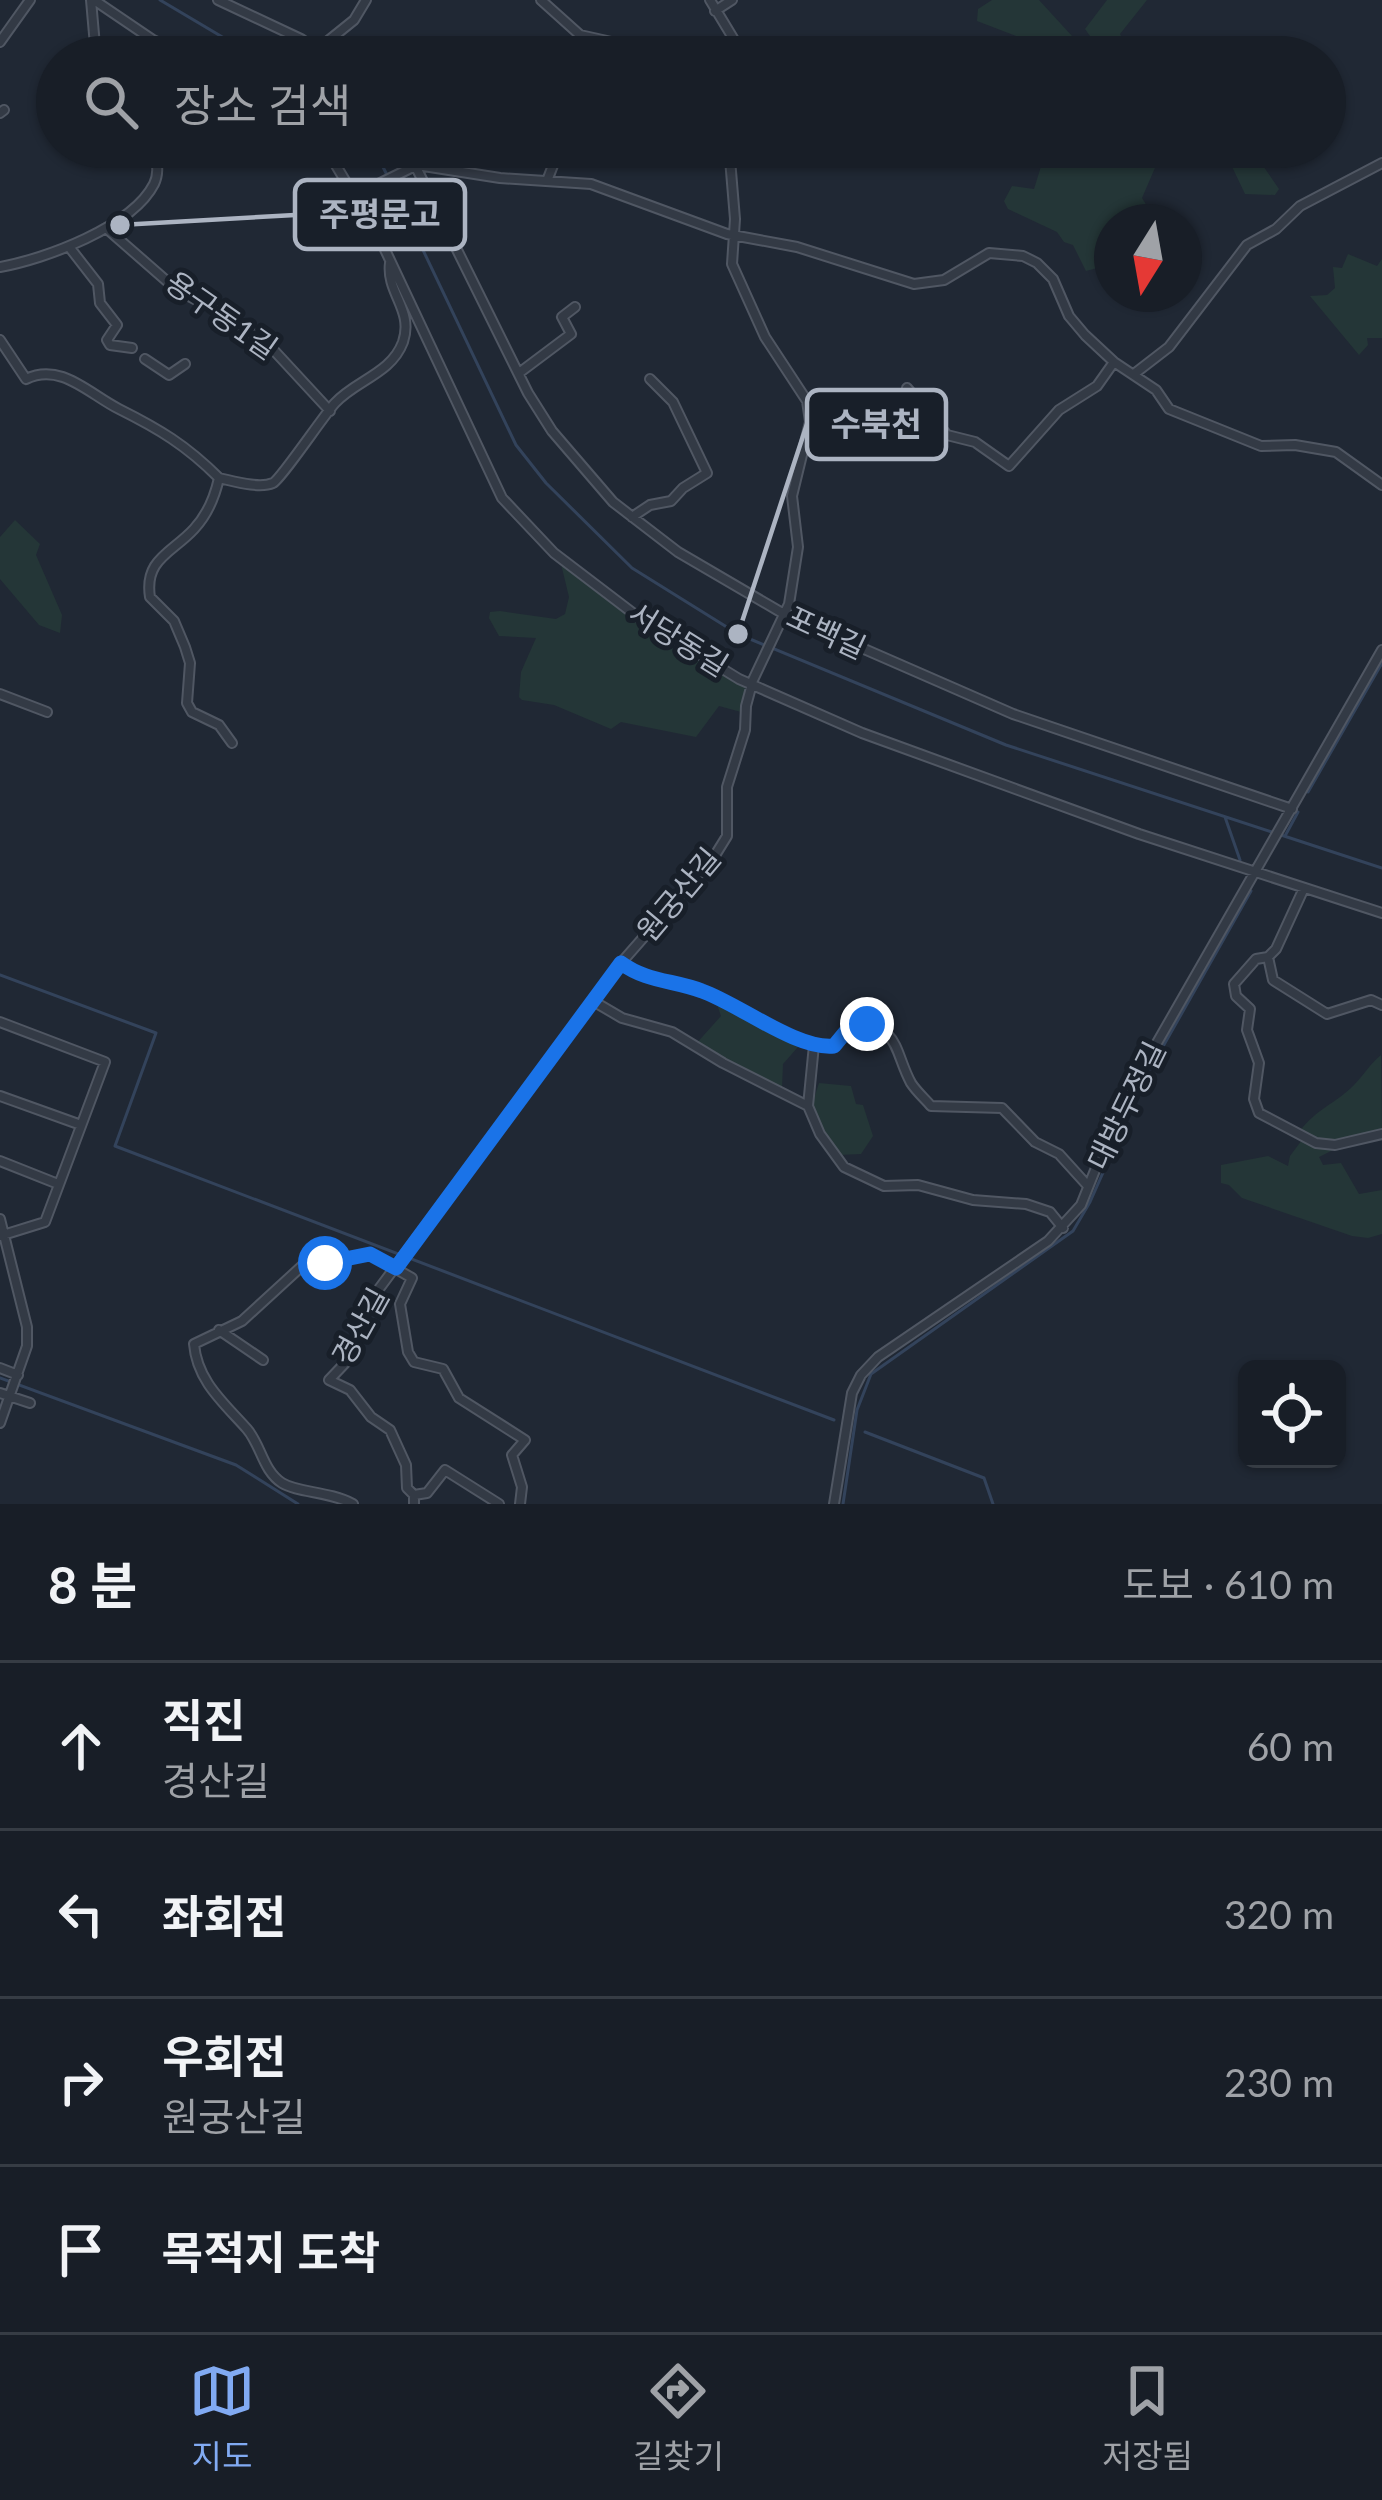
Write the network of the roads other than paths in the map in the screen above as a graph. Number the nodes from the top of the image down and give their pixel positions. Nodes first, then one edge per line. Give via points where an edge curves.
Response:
1 (29, 0) edge
2 (92, 0) edge
3 (218, 0) edge
4 (366, 0) edge
5 (541, 0) edge
6 (710, 0) edge
7 (731, 0) edge
8 (715, 11) junction
9 (95, 36) edge
10 (147, 36) edge
11 (290, 36) edge
12 (335, 36) edge
13 (584, 36) edge
14 (732, 36) edge
15 (0, 42) edge
16 (1382, 163) edge
17 (155, 168) edge
18 (339, 168) edge
19 (412, 168) edge
20 (415, 168) edge
21 (424, 168) edge
22 (552, 168) edge
23 (730, 168) edge
24 (547, 181) junction
25 (356, 195) junction
26 (106, 228) junction
27 (733, 235) junction
28 (70, 248) junction
29 (390, 262) junction
30 (0, 266) edge
31 (575, 307) dead end
32 (0, 340) edge
33 (132, 349) dead end
34 (145, 359) dead end
35 (1114, 362) junction
36 (185, 364) dead end
37 (519, 373) junction
38 (1134, 374) junction
39 (650, 379) dead end
40 (908, 388) dead end
41 (330, 411) junction
42 (219, 478) junction
43 (1382, 484) edge
44 (632, 517) junction
45 (783, 617) junction
46 (1382, 650) edge
47 (753, 683) junction
48 (0, 694) edge
49 (47, 712) dead end
50 (232, 742) dead end
51 (1292, 808) junction
52 (1255, 869) junction
53 (1304, 888) junction
54 (1382, 913) edge
55 (1268, 957) junction
56 (621, 963) junction
57 (593, 1001) junction
58 (1382, 1005) edge
59 (0, 1022) edge
60 (814, 1045) junction
61 (0, 1096) edge
62 (808, 1106) junction
63 (81, 1125) junction
64 (1382, 1134) edge
65 (0, 1161) edge
66 (58, 1184) junction
67 (1088, 1186) junction
68 (0, 1220) edge
69 (1063, 1228) junction
70 (2, 1236) edge
71 (401, 1261) junction
72 (218, 1330) junction
73 (263, 1360) dead end
74 (0, 1368) edge
75 (17, 1375) junction
76 (5, 1395) edge
77 (30, 1403) dead end
78 (0, 1423) edge
79 (414, 1499) edge
80 (353, 1504) edge
81 (499, 1504) edge
82 (520, 1504) edge
83 (834, 1504) edge

1 - 15 street
2 - 9 street
2 - 10 street
3 - 11 street
4 - 12 street
5 - 13 street
6 - 8 street
7 - 8 street
8 - 14 street
16 - 38 street via 1247,244 1169,347
17 - 26 street via 147,194
18 - 25 street, 서당동길
19 - 25 street
20 - 37 street, 포백길
21 - 24 street
22 - 24 street
23 - 27 street, 원궁산길
24 - 27 street via 602,186
25 - 29 street, 서당동길
26 - 28 street
26 - 41 street, 용구동1길 via 177,290 268,344
27 - 35 street via 914,284 944,280 989,253 1023,256 1053,279 1069,316
27 - 45 street, 원궁산길 via 734,271 810,410 792,496 798,547
28 - 30 street
28 - 33 street via 117,325 110,345
29 - 41 street via 391,286 406,314 402,345
29 - 47 street, 서당동길 via 487,470 525,526 638,616
31 - 37 street via 562,317 571,334
32 - 42 street via 26,379 50,373 85,386 163,430
34 - 36 street, 용구동1길 via 169,375
35 - 38 street
35 - 40 street via 1009,466 975,442 949,436
37 - 44 street, 포백길 via 562,443
38 - 43 street via 1169,409 1262,446 1336,452
39 - 44 street via 673,402 707,473
41 - 42 street via 272,483
42 - 50 street via 202,519 156,560 148,584 185,647 192,712
44 - 45 street, 포백길
45 - 47 street, 원궁산길
45 - 51 street, 포백길 via 1002,709
46 - 51 street, 대방두정길
47 - 52 street, 서당동길 via 1012,790
47 - 56 street, 원궁산길 via 727,787 727,836
48 - 49 street
51 - 52 street, 대방두정길
52 - 53 street, 서당동길
52 - 67 street, 대방두정길 via 1138,1076
53 - 54 street, 서당동길
53 - 55 street
55 - 58 street via 1273,980 1328,1014 1371,1000
55 - 64 street via 1234,984 1250,1009 1259,1113 1316,1143
56 - 57 street
56 - 60 street, 원궁산길 via 649,979 709,993
57 - 62 street via 672,1032
57 - 71 street
59 - 63 street via 105,1061
60 - 62 street
60 - 67 street via 837,1044 853,1023 884,1031 931,1106 1002,1108
61 - 63 street
62 - 69 street via 835,1157 861,1176 884,1186 1026,1204 1050,1212
63 - 66 street
65 - 66 street
66 - 70 street via 45,1222
67 - 69 street, 대방두정길
68 - 70 street
69 - 83 street, 대방두정길 via 861,1375
70 - 75 street via 27,1327
71 - 72 street, 경산길 via 370,1254 302,1266 242,1321
71 - 79 street, 경산길 via 367,1305 346,1361 329,1380 390,1430
71 - 82 street, 경산길 via 412,1278 400,1304 408,1352 414,1362 443,1369 459,1398 524,1440 512,1455
72 - 73 street
72 - 80 street via 194,1344 199,1369 249,1430 271,1473 289,1487
74 - 75 street
75 - 76 street
76 - 77 street
76 - 78 street
79 - 81 street, 경산길 via 445,1470

